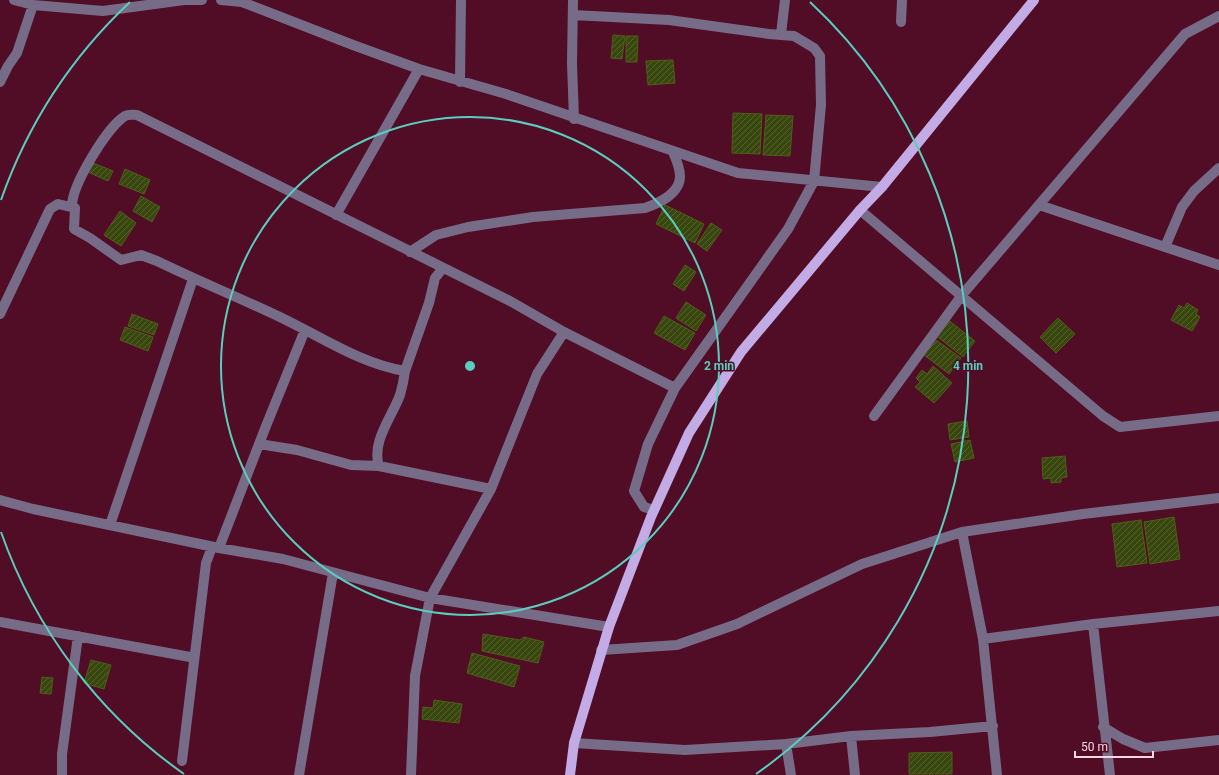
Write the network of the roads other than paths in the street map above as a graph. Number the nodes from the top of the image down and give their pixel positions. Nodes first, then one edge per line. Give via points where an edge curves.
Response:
1 (14, 0) edge
2 (202, 0) edge
3 (221, 0) edge
4 (461, 0) edge
5 (573, 0) edge
6 (785, 0) edge
7 (902, 0) edge
8 (1034, 0) edge
9 (33, 5) junction
10 (573, 15) junction
11 (1219, 16) edge
12 (901, 22) dead end
13 (781, 34) junction
14 (419, 69) junction
15 (0, 82) edge
16 (460, 82) junction
17 (574, 118) junction
18 (673, 152) junction
19 (1219, 168) edge
20 (814, 181) junction
21 (882, 187) junction
22 (1039, 205) junction
23 (74, 208) junction
24 (860, 210) junction
25 (336, 215) junction
26 (1165, 247) junction
27 (410, 252) junction
28 (1219, 266) edge
29 (443, 268) junction
30 (193, 279) junction
31 (962, 295) junction
32 (0, 314) edge
33 (305, 330) junction
34 (564, 332) junction
35 (405, 371) junction
36 (676, 388) junction
37 (874, 416) dead end
38 (1219, 416) edge
39 (259, 444) junction
40 (379, 466) junction
41 (491, 489) junction
42 (1219, 498) edge
43 (0, 500) edge
44 (654, 510) junction
45 (110, 525) junction
46 (962, 532) junction
47 (216, 548) junction
48 (333, 573) junction
49 (430, 598) junction
50 (1219, 611) edge
51 (0, 622) edge
52 (1093, 624) junction
53 (608, 627) junction
54 (78, 636) junction
55 (983, 639) junction
56 (601, 650) junction
57 (194, 656) junction
58 (993, 726) junction
59 (1103, 727) junction
60 (851, 736) junction
61 (1219, 740) edge
62 (574, 744) junction
63 (786, 744) junction
64 (182, 761) dead end
65 (62, 775) edge
66 (299, 775) edge
67 (411, 775) edge
68 (570, 775) edge
69 (791, 775) edge
70 (855, 775) edge
71 (997, 775) edge
72 (1110, 775) edge

1 - 9 street
2 - 9 street via 103,11
3 - 14 street via 242,2
4 - 16 street
5 - 10 street
6 - 13 street
7 - 12 street
8 - 21 main road
9 - 15 street via 17,53
10 - 13 street via 669,20
10 - 17 street
11 - 22 street via 1185,34
13 - 20 street via 794,36 814,48 820,56 821,105
14 - 16 street
14 - 25 street
16 - 17 street via 506,94
17 - 18 street
18 - 20 street via 738,173
18 - 27 street via 680,176 678,185 663,202 645,208 533,217 468,227 436,235
19 - 26 street via 1194,191 1182,207
20 - 21 street
20 - 36 street via 788,229
21 - 24 main road
22 - 26 street
22 - 31 street
23 - 25 street via 72,200 81,175 107,134 128,114 137,115
23 - 30 street via 74,229 121,260 140,255
23 - 32 street via 58,204 50,209
24 - 31 street
24 - 44 main road via 741,352 689,433
25 - 27 street
26 - 28 street
27 - 29 street
29 - 34 street via 510,301
29 - 35 street via 435,278
30 - 33 street
30 - 45 street
31 - 37 street
31 - 38 street via 1103,416 1120,427
33 - 35 street via 379,365
33 - 39 street
34 - 36 street
34 - 41 street via 538,374
35 - 40 street via 400,395 378,445
36 - 44 street via 648,444 634,492 644,507
39 - 40 street via 297,450 351,465
39 - 47 street
40 - 41 street
41 - 49 street
42 - 46 street
43 - 45 street
44 - 53 main road
45 - 47 street
46 - 55 street
46 - 56 street via 862,564 737,624 677,645
47 - 48 street via 283,559
47 - 57 street via 206,563
48 - 49 street
48 - 66 street
49 - 53 street
49 - 67 street via 415,676
50 - 52 street
51 - 54 street
52 - 55 street
52 - 59 street
53 - 56 main road
54 - 57 street
54 - 65 street via 62,754
55 - 58 street
56 - 62 main road
57 - 64 street
58 - 60 street
58 - 71 street
59 - 61 street via 1123,739 1146,748
59 - 72 street
60 - 63 street
60 - 70 street
62 - 63 street via 685,750
62 - 68 main road
63 - 69 street

